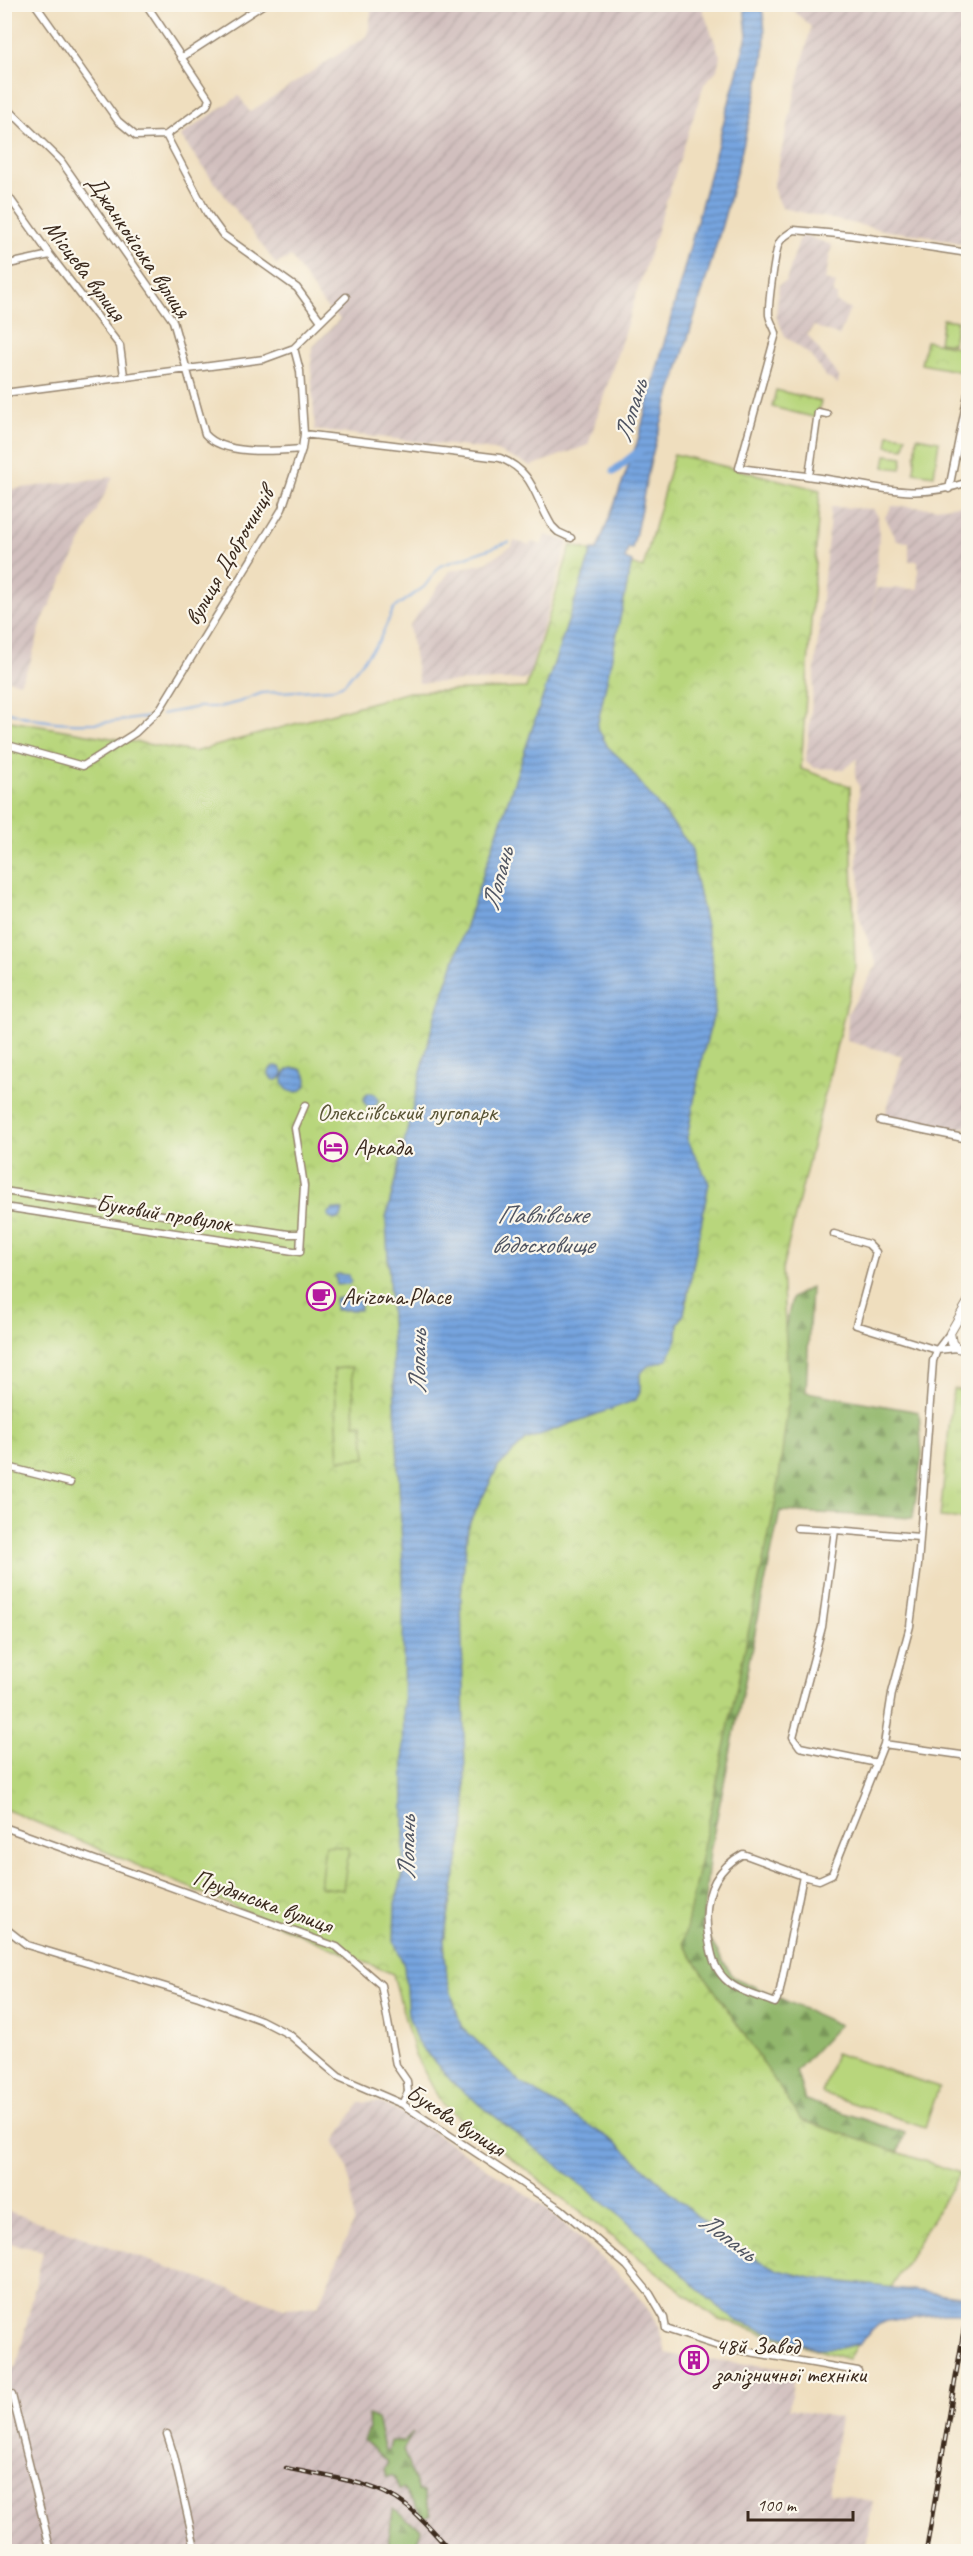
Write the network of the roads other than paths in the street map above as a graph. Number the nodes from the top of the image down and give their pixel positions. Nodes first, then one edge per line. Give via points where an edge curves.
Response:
1 (35, 4) edge
2 (146, 4) edge
3 (264, 4) edge
4 (181, 58) junction
5 (4, 105) edge
6 (166, 135) junction
7 (4, 190) edge
8 (969, 253) edge
9 (50, 255) junction
10 (4, 265) edge
11 (346, 297) dead end
12 (321, 321) junction
13 (294, 348) junction
14 (187, 368) junction
15 (124, 376) junction
16 (4, 393) edge
17 (969, 394) edge
18 (827, 414) dead end
19 (304, 434) junction
20 (302, 449) junction
21 (809, 476) junction
22 (969, 482) edge
23 (949, 489) junction
24 (571, 538) dead end
25 (4, 744) edge
26 (305, 1105) dead end
27 (880, 1121) dead end
28 (969, 1139) edge
29 (4, 1191) edge
30 (4, 1207) edge
31 (301, 1234) junction
32 (834, 1234) dead end
33 (969, 1302) edge
34 (950, 1333) junction
35 (957, 1348) junction
36 (937, 1350) junction
37 (969, 1350) edge
38 (4, 1466) edge
39 (70, 1483) dead end
40 (797, 1528) dead end
41 (835, 1530) junction
42 (919, 1537) junction
43 (884, 1744) junction
44 (969, 1756) edge
45 (877, 1763) junction
46 (4, 1827) edge
47 (803, 1876) junction
48 (4, 1927) edge
49 (402, 2104) junction
50 (858, 2371) dead end
51 (12, 2395) dead end
52 (167, 2434) dead end
53 (51, 2552) edge
54 (195, 2552) edge

1 - 6 street via 118,121 136,136
2 - 4 street
3 - 4 street
4 - 6 street via 209,99 207,105
5 - 14 street, Джанкойська вулиця via 61,161 172,321
6 - 12 street via 207,213 223,235 297,288
7 - 9 street, Місцева вулиця
8 - 21 street via 794,230 779,244 769,310 776,333 739,468
9 - 10 street
9 - 15 street, Місцева вулиця via 120,346
11 - 12 street
12 - 13 street
13 - 14 street via 264,359
13 - 19 street, вулиця Доброчинців via 300,371
14 - 15 street
14 - 20 street, Джанкойська вулиця via 205,434 213,444 261,452
15 - 16 street
17 - 23 street
18 - 21 street via 818,412
19 - 20 street, вулиця Доброчинців
19 - 24 street via 500,458 527,475 547,519 558,532
20 - 25 street, вулиця Доброчинців via 282,509 156,714 135,733 83,766
21 - 23 street via 891,492
22 - 23 street
26 - 31 street via 295,1128 304,1186
27 - 28 street
29 - 31 street, Буковий провулок
30 - 31 street, Буковий провулок via 300,1252
32 - 36 street via 868,1244 876,1252 856,1325
33 - 34 street
34 - 35 street
34 - 36 street
35 - 36 street
35 - 37 street
36 - 42 street via 928,1408
38 - 39 street
40 - 41 street
41 - 42 street
41 - 45 street via 822,1627 793,1737 800,1747
42 - 43 street via 910,1626 892,1693
43 - 44 street
43 - 45 street
45 - 47 street via 832,1874 819,1880
46 - 49 street, Прудянська вулиця via 338,1947 381,1985 396,2065 408,2081
47 - 47 street via 743,1854 730,1861 718,1875 709,1892 706,1926 713,1962 734,1988 776,2003
48 - 49 street, Букова вулиця via 27,1945 261,2020 305,2046 339,2078
49 - 50 street, Букова вулиця via 584,2228 627,2266 650,2294 666,2329 721,2347
51 - 53 street
52 - 54 street

